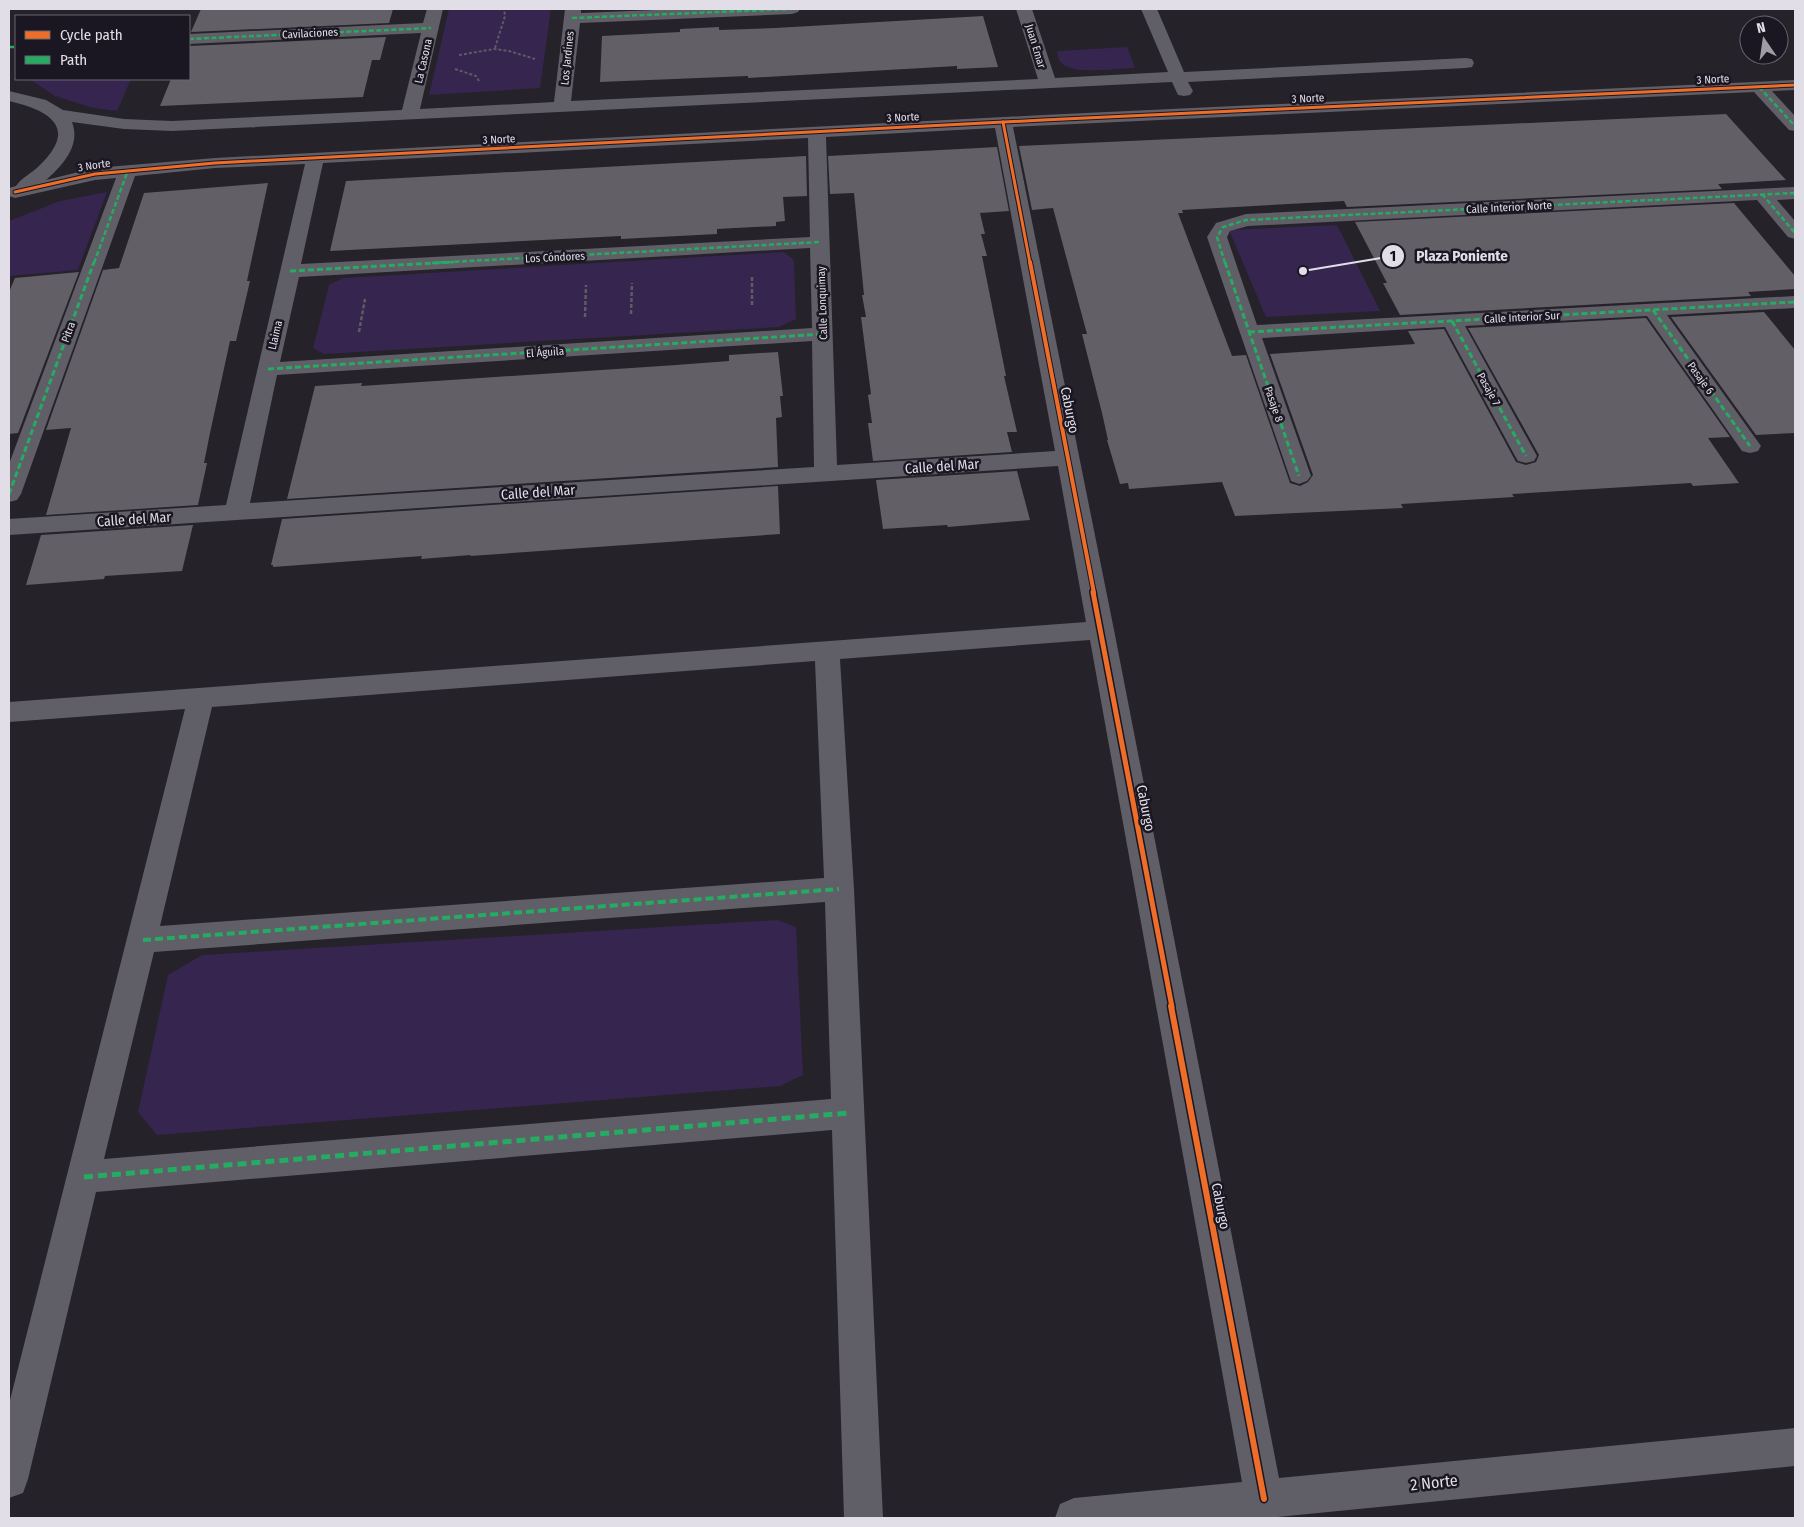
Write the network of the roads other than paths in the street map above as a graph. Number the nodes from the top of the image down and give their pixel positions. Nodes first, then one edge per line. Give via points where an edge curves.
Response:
1 (435, 9) edge
2 (792, 9) edge
3 (1024, 9) edge
4 (1148, 9) edge
5 (572, 13) edge
6 (430, 28) junction
7 (190, 39) edge
8 (1466, 63) dead end
9 (1178, 77) junction
10 (1048, 84) junction
11 (1795, 86) edge
12 (1759, 87) junction
13 (9, 96) edge
14 (562, 106) junction
15 (1194, 113) junction
16 (56, 114) junction
17 (410, 114) junction
18 (1003, 122) junction
19 (1795, 126) edge
20 (817, 132) junction
21 (315, 158) junction
22 (128, 170) junction
23 (1795, 193) edge
24 (12, 194) edge
25 (1762, 194) junction
26 (1223, 227) joint
27 (1795, 233) edge
28 (820, 242) junction
29 (290, 271) junction
30 (1795, 302) edge
31 (1653, 310) junction
32 (1452, 321) junction
33 (1249, 332) junction
34 (823, 334) junction
35 (268, 369) junction
36 (1750, 446) dead end
37 (1526, 456) dead end
38 (1068, 458) junction
39 (826, 474) junction
40 (1299, 476) dead end
41 (9, 494) edge
42 (236, 512) junction
43 (9, 527) edge
44 (1101, 630) junction
45 (827, 650) junction
46 (201, 697) junction
47 (9, 712) edge
48 (839, 888) junction
49 (143, 940) junction
50 (848, 1113) junction
51 (84, 1177) junction
52 (1795, 1447) edge
53 (9, 1479) edge
54 (1264, 1499) junction
55 (864, 1518) edge
56 (1074, 1518) edge

1 - 6 street, La Casona
2 - 5 street
3 - 10 street, Juan Emar
4 - 9 street
5 - 14 street, Los Jardines
6 - 7 street, Cavilaciones
6 - 17 street, La Casona
8 - 9 street, 3 Norte
9 - 10 street, 3 Norte
9 - 15 street
10 - 14 street, 3 Norte
11 - 12 street, 3 Norte
12 - 15 street, 3 Norte
12 - 19 street
13 - 16 street, 3 Norte via 44,106
14 - 17 street, 3 Norte
15 - 18 street, 3 Norte
16 - 17 street, 3 Norte via 124,124 172,126
16 - 24 street via 66,130 63,150 46,171
18 - 20 street, 3 Norte
18 - 38 street, Caburgo
20 - 21 street, 3 Norte
20 - 28 street, Calle Lonquimay
21 - 22 street, 3 Norte
21 - 29 street, Llaima
22 - 24 street, 3 Norte
22 - 41 street, Pitra
23 - 25 street, Calle Interior Norte
25 - 26 street, Calle Interior Norte via 1246,220
25 - 27 street
26 - 33 street, Pasaje 8 via 1217,236 1218,242
28 - 29 street, Los Cóndores via 586,262
28 - 34 street, Calle Lonquimay
29 - 35 street, Llaima
30 - 31 street, Calle Interior Sur
31 - 32 street, Calle Interior Sur
31 - 36 street, Pasaje 6
32 - 33 street, Calle Interior Sur
32 - 37 street, Pasaje 7
33 - 40 street, Pasaje 8
34 - 35 street, El Águila
34 - 39 street, Calle Lonquimay
35 - 42 street, Llaima
38 - 39 street, Calle del Mar
38 - 44 street, Caburgo
39 - 42 street, Calle del Mar
42 - 43 street, Calle del Mar
44 - 45 street
44 - 54 street, Caburgo
45 - 46 street
45 - 48 street
46 - 47 street
46 - 49 street
48 - 49 street
48 - 50 street
49 - 51 street
50 - 51 street
50 - 55 street
51 - 53 street
52 - 54 street, 2 Norte
54 - 56 street, 2 Norte

